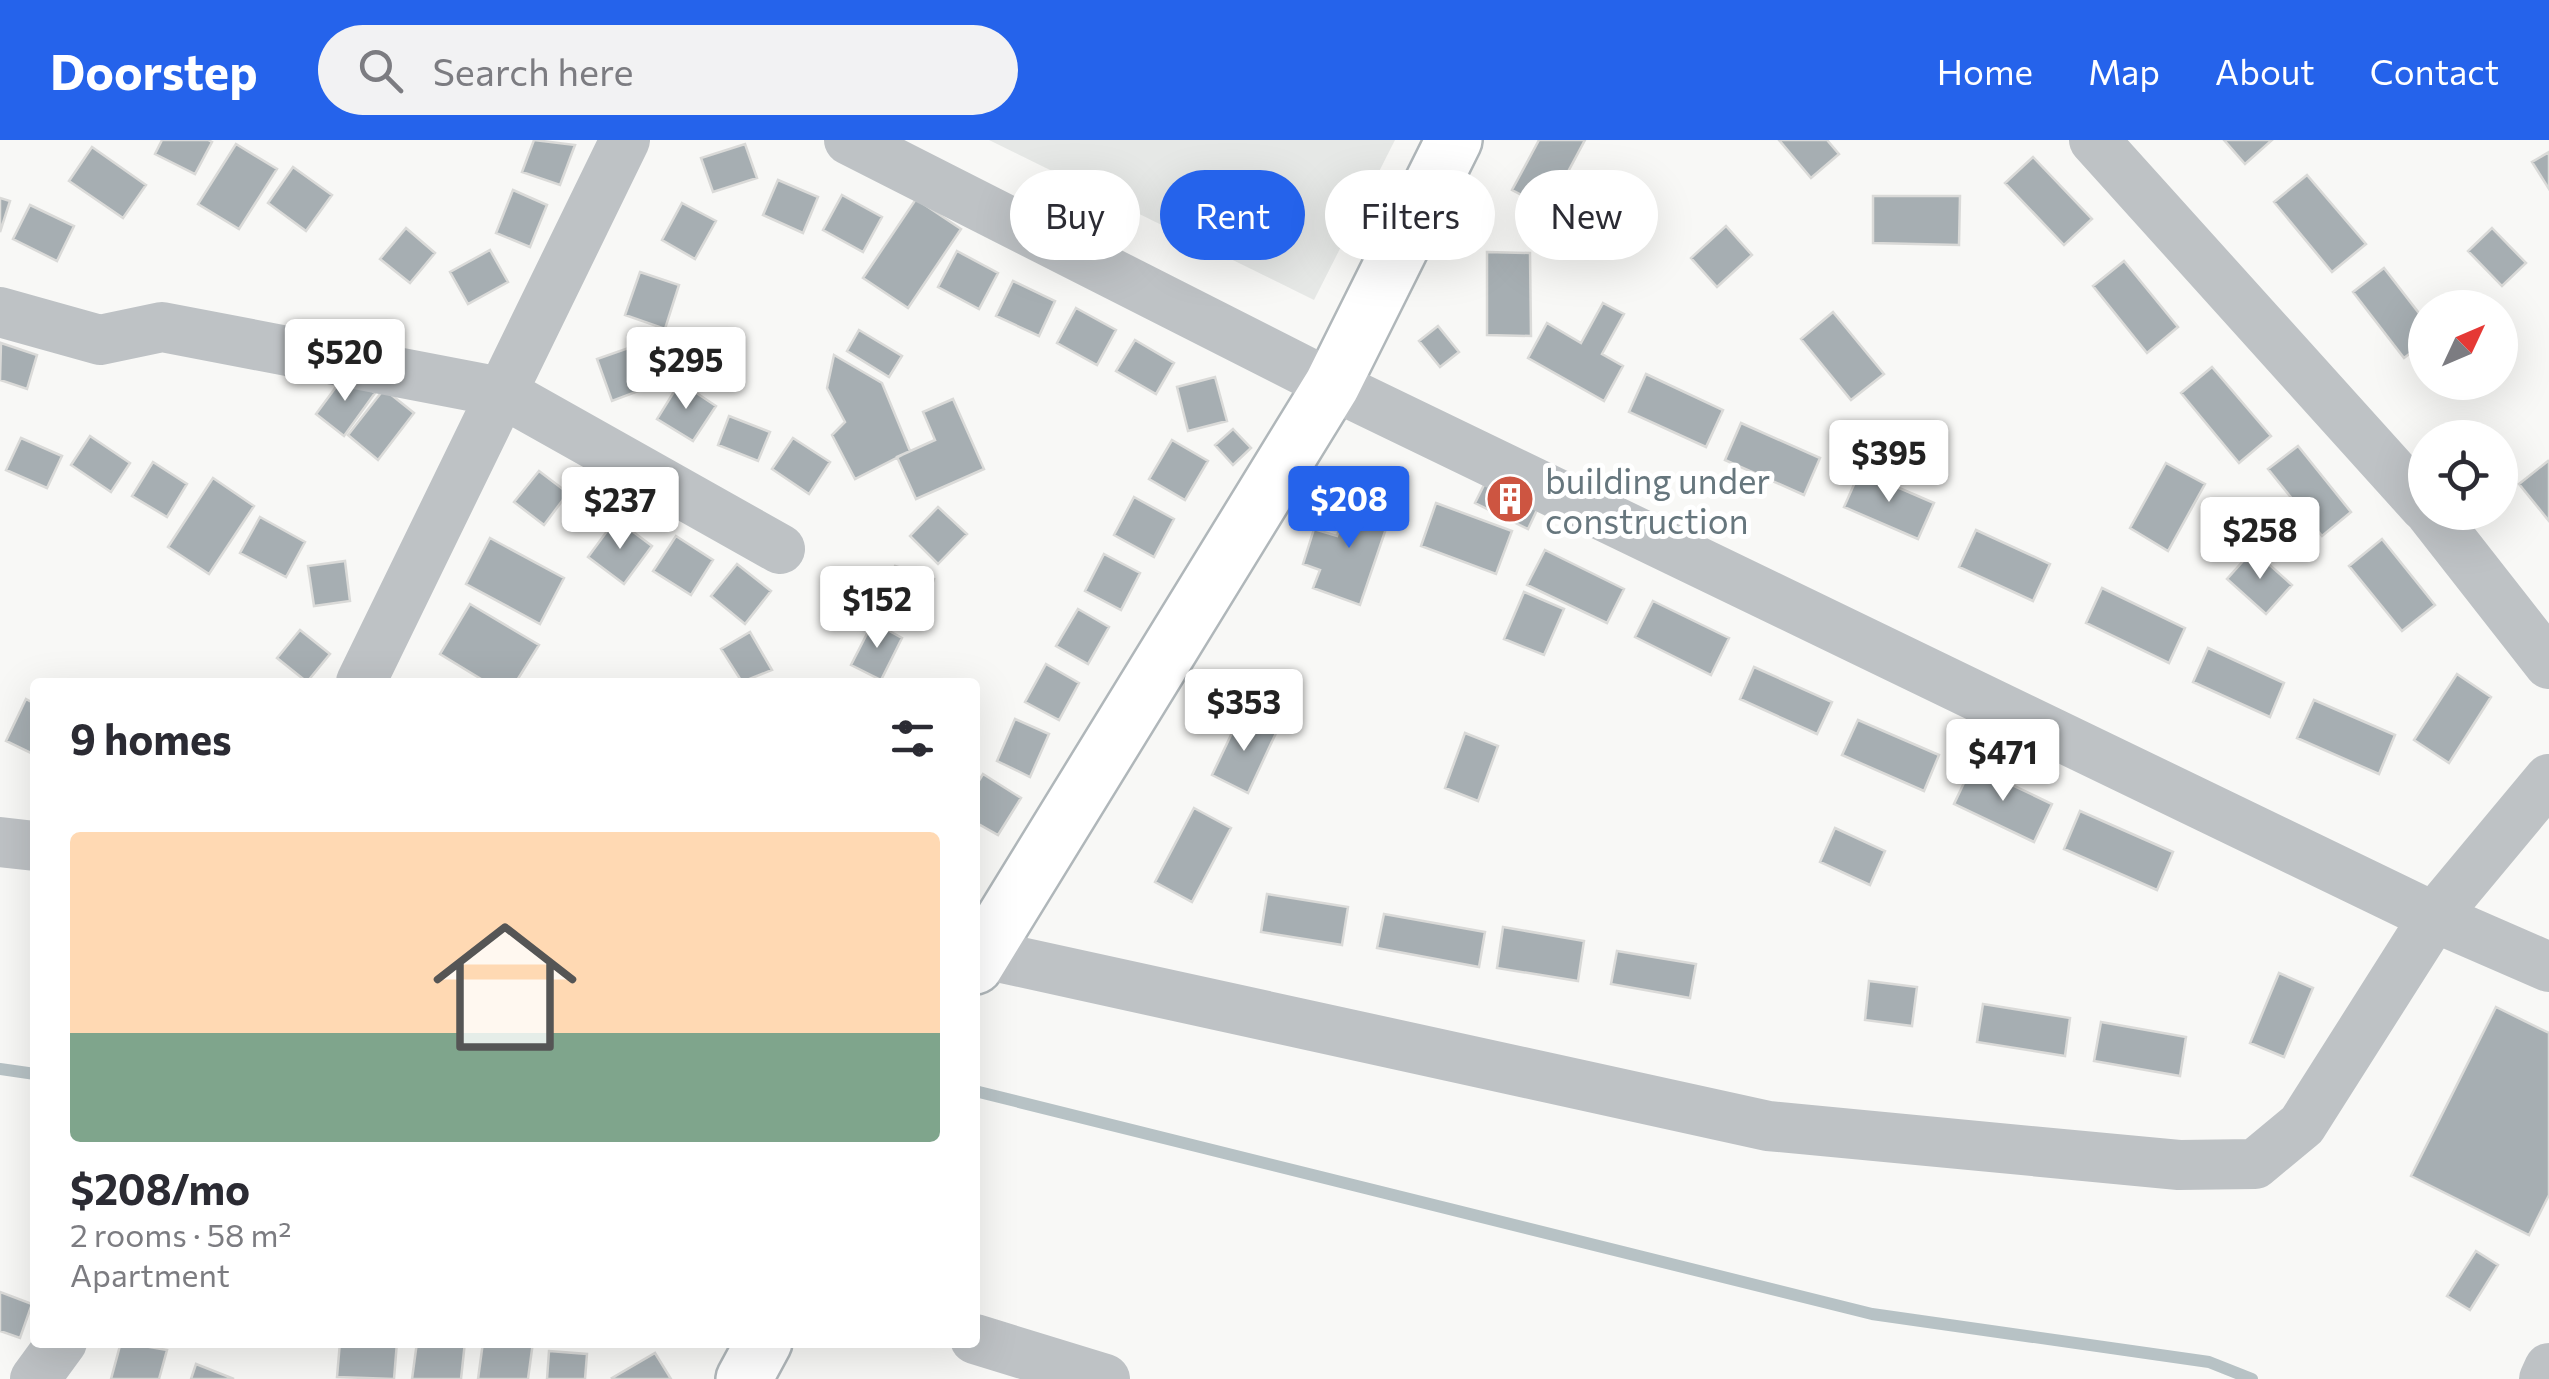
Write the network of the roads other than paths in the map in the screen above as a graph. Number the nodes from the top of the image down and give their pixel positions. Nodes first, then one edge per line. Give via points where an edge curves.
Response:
1 (626, 140) edge
2 (850, 140) edge
3 (1454, 140) edge
4 (2094, 140) edge
5 (0, 312) edge
6 (1332, 385) junction
7 (501, 392) junction
8 (2408, 487) edge
9 (2444, 530) edge
10 (780, 548) dead end
11 (2549, 664) edge
12 (362, 678) edge
13 (2549, 779) edge
14 (0, 842) edge
15 (30, 845) edge
16 (2434, 917) junction
17 (980, 952) edge
18 (980, 958) edge
19 (2549, 967) edge
20 (980, 1341) edge
21 (58, 1348) edge
22 (761, 1348) edge
23 (35, 1379) edge
24 (744, 1379) edge
25 (1105, 1379) edge

1 - 7 street
2 - 6 street
3 - 6 street
4 - 8 street
5 - 7 street via 100,340 162,327
6 - 16 street
6 - 17 street
7 - 10 street
7 - 12 street
9 - 11 street
13 - 16 street
14 - 15 street
16 - 18 street via 2302,1125 2256,1164 2178,1165 1768,1126
16 - 19 street
20 - 25 street
21 - 23 street
22 - 24 street

